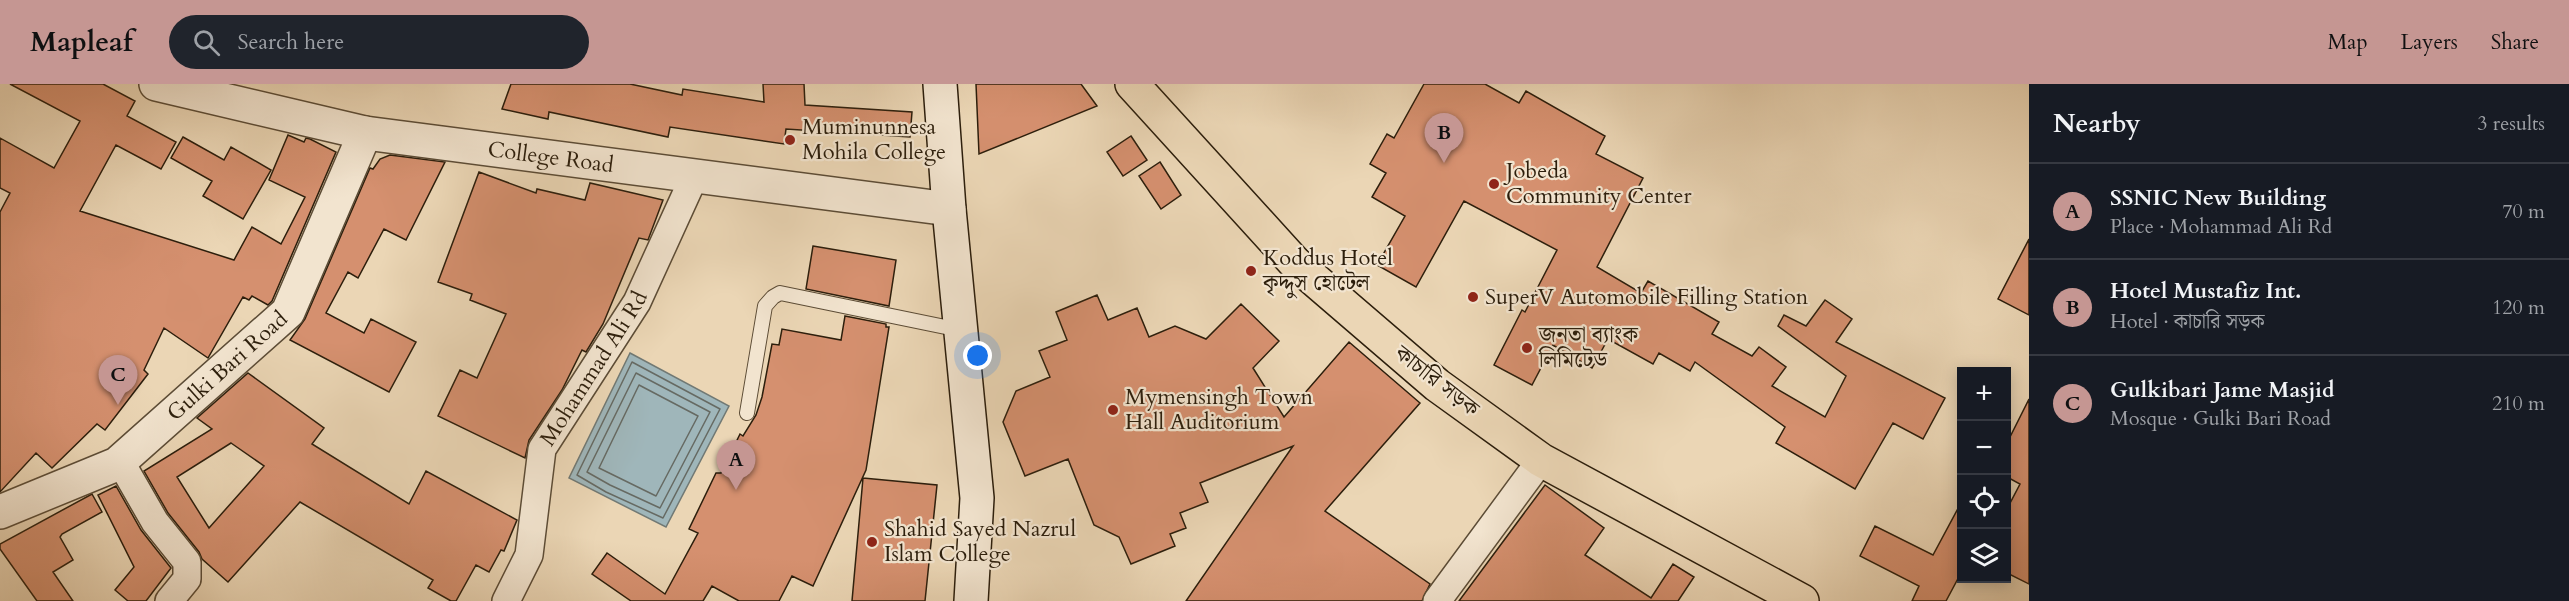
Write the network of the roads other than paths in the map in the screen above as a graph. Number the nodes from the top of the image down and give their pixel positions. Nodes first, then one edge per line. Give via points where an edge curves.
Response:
1 (156, 84) edge
2 (940, 84) edge
3 (1132, 84) edge
4 (365, 133) junction
5 (694, 177) junction
6 (949, 210) junction
7 (960, 330) junction
8 (747, 412) dead end
9 (1542, 460) junction
10 (120, 461) junction
11 (0, 512) edge
12 (169, 601) edge
13 (506, 601) edge
14 (971, 601) edge
15 (1437, 601) edge
16 (1802, 601) edge

1 - 4 street, College Road
2 - 6 street
3 - 9 main road, কাচারি সড়ক via 1295,263 1437,385
4 - 5 street, College Road
4 - 10 street, Gulki Bari Road via 288,312
5 - 6 street, College Road
5 - 13 street, Mohammad Ali Rd via 637,302 542,449 529,555
6 - 7 street
7 - 8 lane via 780,293 765,306
7 - 14 street via 977,498
9 - 15 street
9 - 16 main road, কাচারি সড়ক
10 - 11 street, Gulki Bari Road
10 - 12 street via 155,522 187,562 187,579

